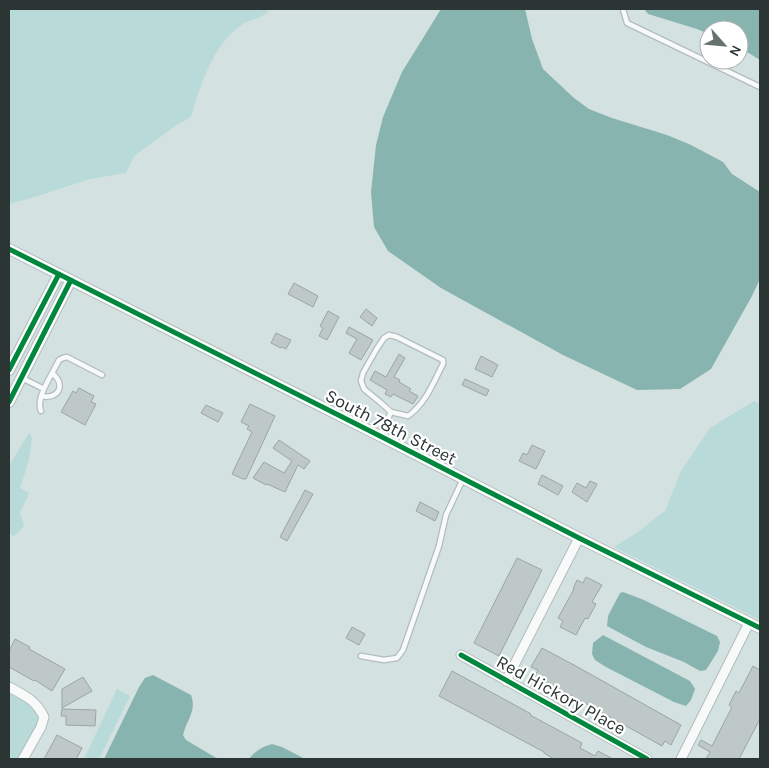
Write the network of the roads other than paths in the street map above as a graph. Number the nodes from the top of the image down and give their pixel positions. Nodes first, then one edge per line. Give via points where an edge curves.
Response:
1 (623, 9) edge
2 (760, 87) edge
3 (9, 249) edge
4 (59, 274) junction
5 (71, 280) junction
6 (9, 370) edge
7 (52, 373) junction
8 (102, 375) dead end
9 (21, 378) junction
10 (44, 389) junction
11 (41, 396) junction
12 (9, 402) edge
13 (41, 411) dead end
14 (392, 412) junction
15 (380, 436) junction
16 (463, 479) junction
17 (579, 538) junction
18 (750, 623) junction
19 (760, 628) edge
20 (461, 655) dead end
21 (362, 656) dead end
22 (506, 680) junction
23 (9, 687) edge
24 (23, 759) edge
25 (647, 759) edge
26 (681, 759) edge

1 - 2 lane via 627,23
3 - 4 street, South 78th Street
4 - 5 street, South 78th Street
4 - 6 street
5 - 9 street
5 - 15 street, South 78th Street
7 - 8 lane via 59,360 67,358
7 - 10 lane
7 - 11 lane via 59,380 59,390 51,396
9 - 10 lane
9 - 12 street
10 - 11 lane
11 - 13 lane
14 - 14 lane via 408,416 416,411 443,360 389,335 376,350 362,381 364,389
14 - 15 lane
15 - 16 street, South 78th Street
16 - 17 street, South 78th Street
16 - 21 lane via 446,515 439,546 403,650 398,658 384,660
17 - 18 street, South 78th Street
17 - 22 street
18 - 19 street, South 78th Street
18 - 26 street
20 - 22 street, Red Hickory Place
22 - 25 street, Red Hickory Place
23 - 24 street via 39,706 44,717

